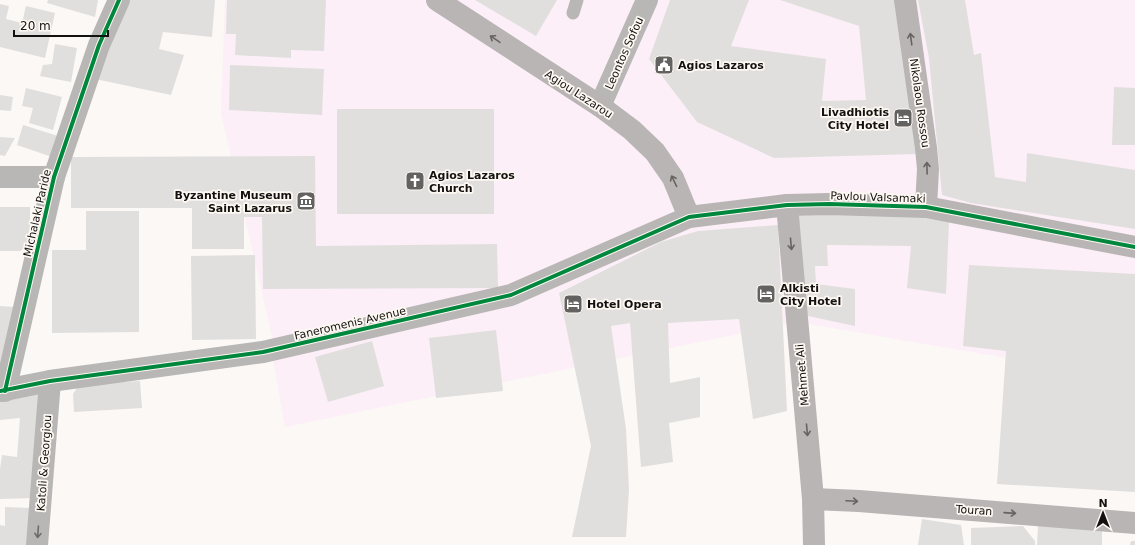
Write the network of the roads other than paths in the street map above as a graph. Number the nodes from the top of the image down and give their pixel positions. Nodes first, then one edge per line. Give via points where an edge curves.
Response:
1 (119, 0) edge
2 (437, 0) edge
3 (577, 0) edge
4 (647, 0) edge
5 (905, 0) edge
6 (573, 13) dead end
7 (600, 106) junction
8 (0, 177) edge
9 (54, 177) junction
10 (788, 206) junction
11 (926, 206) junction
12 (689, 217) junction
13 (1135, 247) edge
14 (50, 381) junction
15 (3, 391) edge
16 (813, 499) junction
17 (1135, 522) edge
18 (38, 545) edge
19 (814, 545) edge

1 - 9 street, Michalaki Paride via 99,45
7 -> 2 street, Agiou Lazarou
3 - 6 lane
4 - 7 street, Leontos Sofou
11 -> 5 street, Nikolaou Rossou via 926,148
12 -> 7 street, Agiou Lazarou via 673,178 655,152 632,130
8 - 9 street
9 - 15 street, Michalaki Paride
10 - 11 street, Pavlou Valsamaki
10 - 12 street, Pavlou Valsamaki
10 -> 16 street, Mehmet Ali
11 - 13 street, Pavlou Valsamaki
12 - 14 street, Faneromenis Avenue via 511,295 263,352
14 - 15 street, Faneromenis Avenue
14 -> 18 street, Katoli & Georgiou
16 -> 17 street, Touran
16 - 19 street, Mehmet Ali

